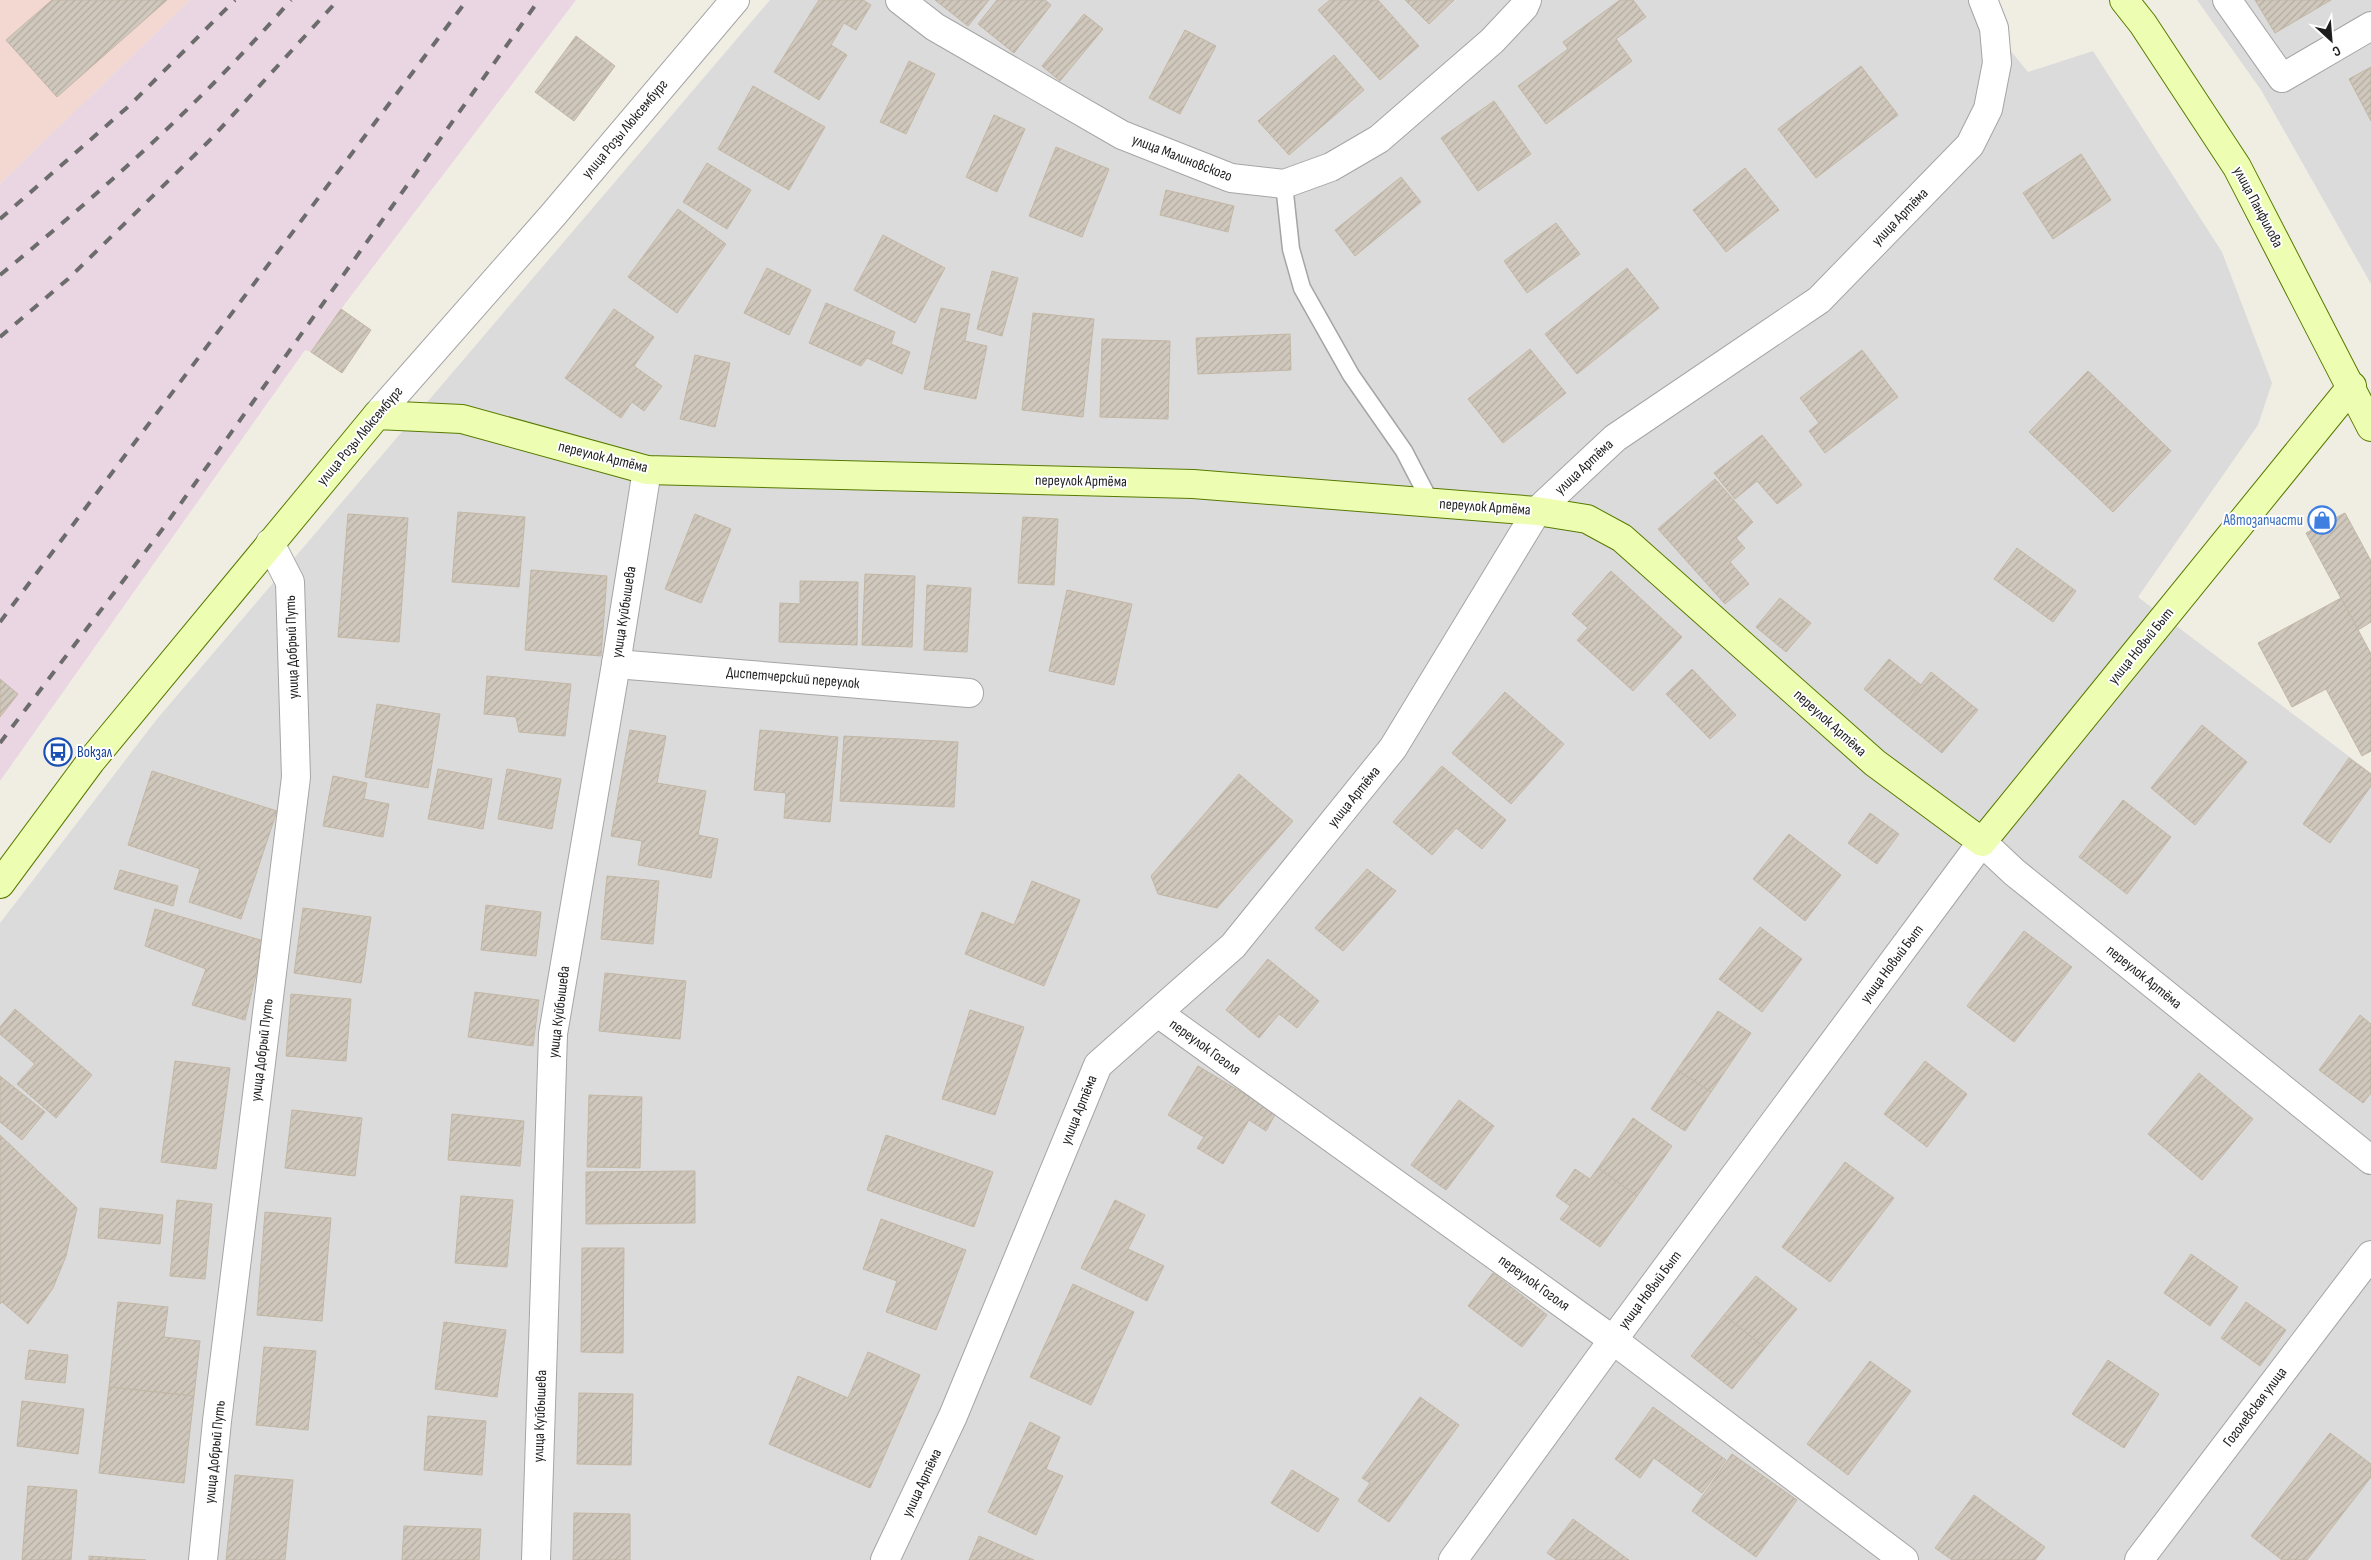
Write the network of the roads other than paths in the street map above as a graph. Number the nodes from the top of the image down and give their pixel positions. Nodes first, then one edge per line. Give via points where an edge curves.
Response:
1 (735, 0) edge
2 (900, 0) edge
3 (1527, 0) edge
4 (1983, 0) edge
5 (2124, 0) edge
6 (2227, 0) edge
7 (2371, 26) edge
8 (1284, 184) junction
9 (2352, 386) junction
10 (377, 416) junction
11 (2371, 426) edge
12 (647, 470) junction
13 (1431, 503) junction
14 (1537, 511) junction
15 (270, 542) junction
16 (616, 664) junction
17 (969, 692) dead end
18 (1982, 842) junction
19 (0, 884) edge
20 (1158, 1013) junction
21 (2371, 1160) edge
22 (2371, 1255) edge
23 (1613, 1340) junction
24 (203, 1560) edge
25 (536, 1560) edge
26 (885, 1560) edge
27 (1454, 1560) edge
28 (1904, 1560) edge
29 (2140, 1560) edge

1 - 10 street, улица Розы Люксембург
2 - 8 street, улица Малиновского via 935,28 1122,135 1231,178
3 - 8 street, улица Малиновского via 1492,41 1379,139 1331,166
4 - 14 street, улица Артёма via 1994,28 1997,63 1988,110 1970,145 1819,300 1615,438
5 - 9 street, улица Панфилова via 2237,167
6 - 7 street via 2282,78
8 - 13 lane via 1291,249 1302,288 1350,375 1404,451
9 - 11 street, улица Панфилова
9 - 18 street, улица Новый Быт
10 - 12 street, переулок Артёма via 462,419
10 - 15 street, улица Розы Люксембург
12 - 13 street, переулок Артёма via 1193,484
12 - 16 street, улица Куйбышева
13 - 14 street, переулок Артёма
14 - 18 street, переулок Артёма via 1587,519 1622,538 1875,763
14 - 20 street, улица Артёма via 1393,748 1233,946
15 - 19 street, улица Розы Люксембург via 91,761
15 - 24 street, улица Добрый Путь via 290,582 296,777
16 - 17 street, Диспетчерский переулок
16 - 25 street, улица Куйбышева via 553,1034
18 - 21 street, переулок Артёма via 2014,872
18 - 23 street, улица Новый Быт
20 - 23 street, переулок Гоголя
20 - 26 street, улица Артёма via 1098,1066 953,1416
22 - 29 street, Гоголевская улица
23 - 27 street, улица Новый Быт
23 - 28 street, переулок Гоголя

